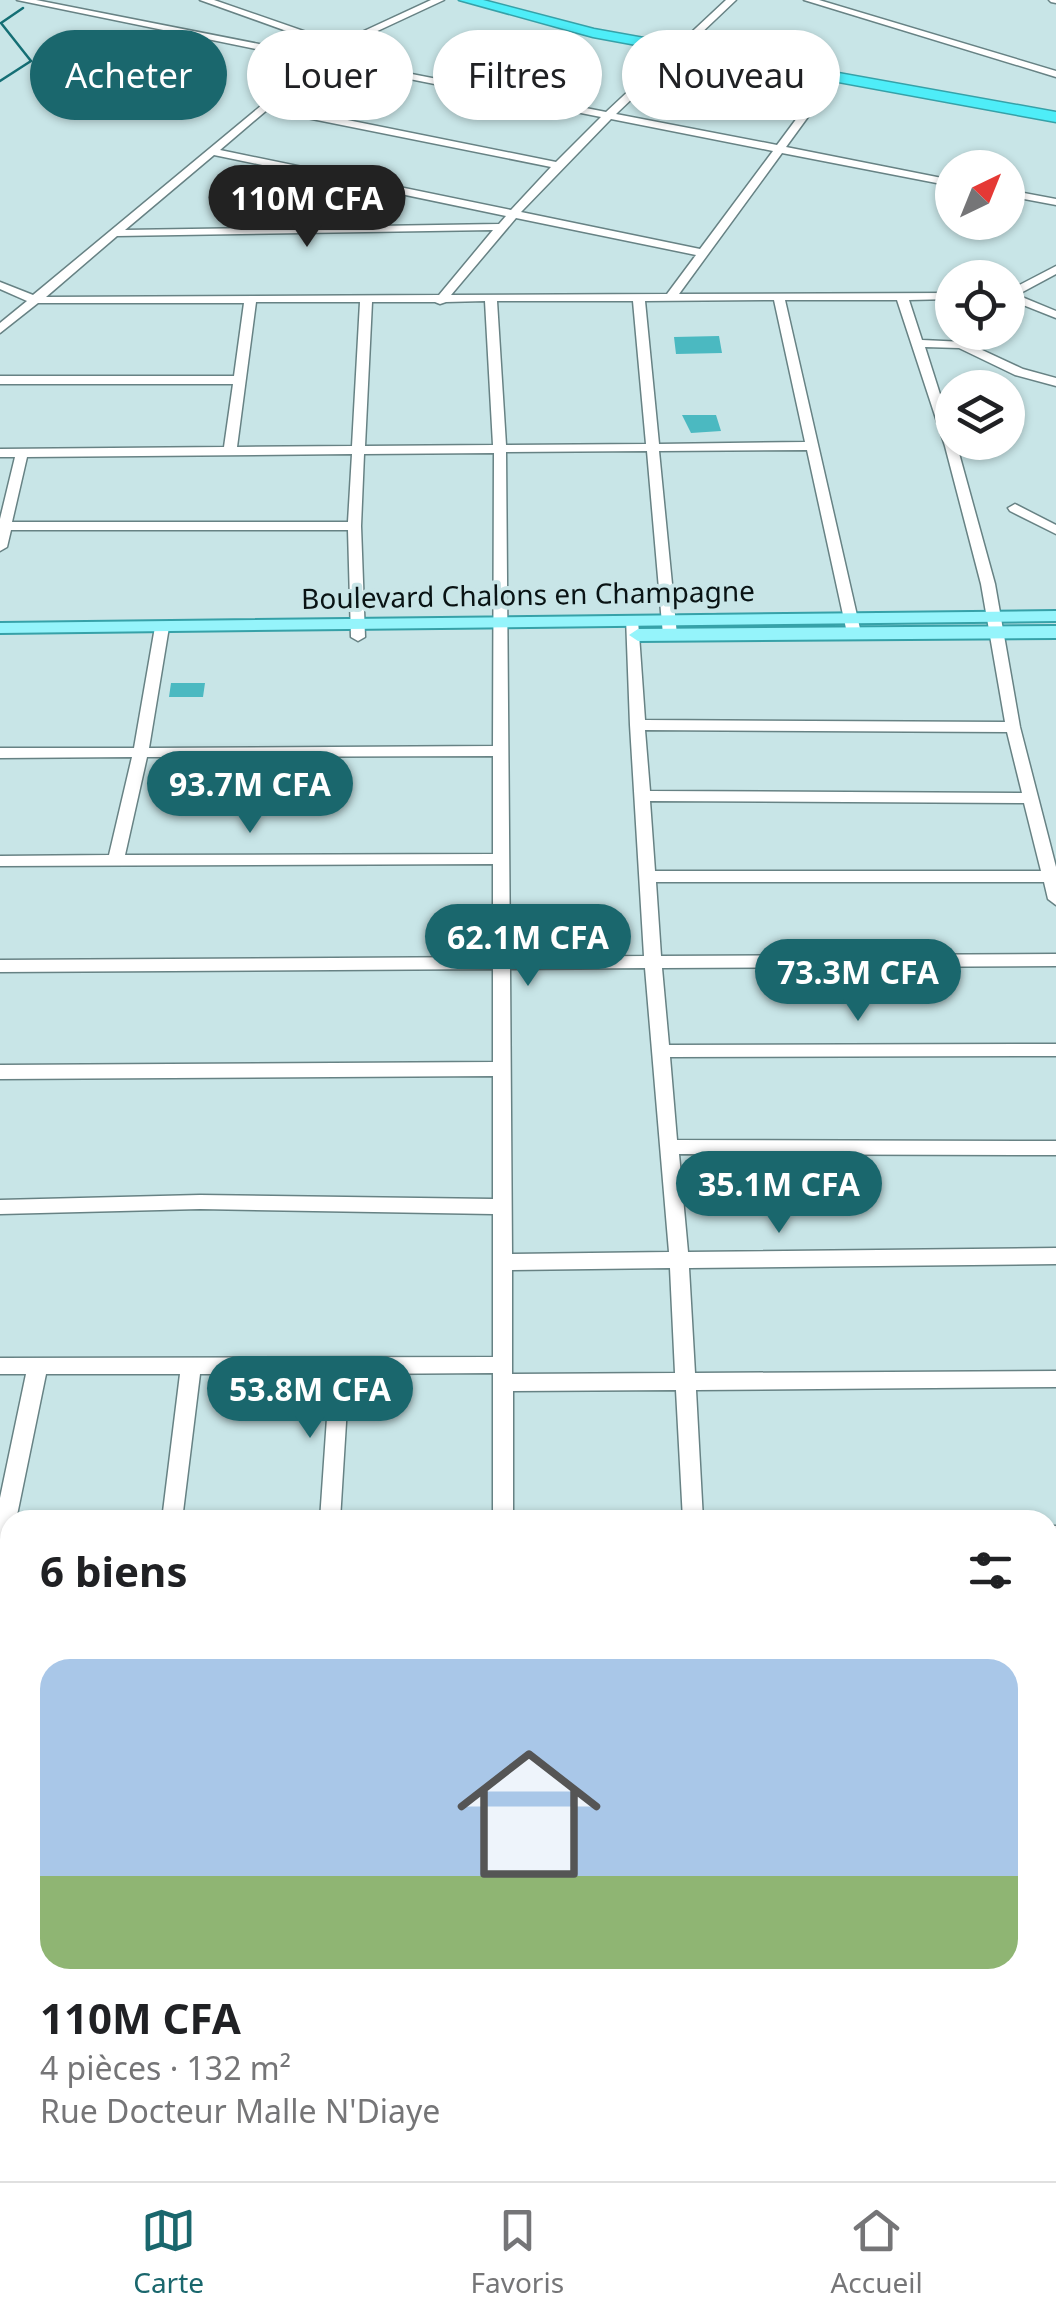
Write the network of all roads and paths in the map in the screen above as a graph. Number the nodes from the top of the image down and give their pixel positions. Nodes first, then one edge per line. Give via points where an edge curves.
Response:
1 (22, 0) edge
2 (76, 0) edge
3 (205, 0) edge
4 (439, 0) edge
5 (466, 0) edge
6 (730, 0) edge
7 (809, 0) edge
8 (56, 9) junction
9 (292, 30) edge
10 (373, 30) edge
11 (698, 30) edge
12 (622, 38) edge
13 (247, 47) edge
14 (1056, 74) edge
15 (840, 78) edge
16 (413, 79) edge
17 (622, 101) edge
18 (606, 116) junction
19 (1056, 117) edge
20 (251, 120) edge
21 (327, 120) edge
22 (800, 120) edge
23 (778, 150) junction
24 (212, 152) junction
25 (556, 165) junction
26 (935, 180) edge
27 (1025, 196) edge
28 (1056, 202) edge
29 (509, 214) junction
30 (498, 227) junction
31 (115, 233) junction
32 (700, 252) junction
33 (1056, 269) edge
34 (0, 285) edge
35 (1025, 286) edge
36 (902, 296) junction
37 (935, 296) edge
38 (669, 298) junction
39 (779, 298) junction
40 (638, 299) junction
41 (34, 300) junction
42 (491, 300) junction
43 (250, 301) junction
44 (366, 301) junction
45 (440, 301) junction
46 (1025, 302) edge
47 (1056, 315) edge
48 (0, 329) edge
49 (917, 343) junction
50 (0, 380) edge
51 (240, 380) junction
52 (1056, 382) edge
53 (814, 446) junction
54 (652, 448) junction
55 (230, 449) junction
56 (359, 449) junction
57 (500, 449) junction
58 (22, 452) junction
59 (0, 453) edge
60 (1016, 508) dead end
61 (6, 526) junction
62 (354, 526) junction
63 (1056, 530) edge
64 (0, 547) edge
65 (1056, 616) edge
66 (851, 624) junction
67 (996, 624) junction
68 (669, 627) junction
69 (0, 628) edge
70 (632, 628) junction
71 (358, 630) junction
72 (500, 630) junction
73 (160, 632) junction
74 (1056, 632) edge
75 (0, 639) edge
76 (637, 725) junction
77 (1013, 727) junction
78 (141, 751) junction
79 (500, 751) junction
80 (0, 753) edge
81 (642, 796) junction
82 (1030, 798) junction
83 (500, 859) junction
84 (116, 860) junction
85 (0, 861) edge
86 (1052, 876) junction
87 (648, 877) junction
88 (1056, 899) edge
89 (1056, 960) edge
90 (653, 964) junction
91 (0, 966) edge
92 (501, 966) junction
93 (1056, 1050) edge
94 (661, 1051) junction
95 (501, 1069) junction
96 (0, 1072) edge
97 (670, 1147) junction
98 (1056, 1148) edge
99 (0, 1207) edge
100 (502, 1207) junction
101 (1056, 1256) edge
102 (679, 1261) junction
103 (502, 1262) junction
104 (191, 1364) junction
105 (38, 1365) junction
106 (340, 1365) junction
107 (0, 1366) edge
108 (503, 1374) junction
109 (1056, 1378) edge
110 (686, 1382) junction
111 (8, 1510) edge
112 (173, 1510) edge
113 (331, 1510) edge
114 (502, 1510) edge
115 (692, 1510) edge

1 - 8 street
2 - 8 street
3 - 9 street
4 - 10 street
5 - 12 highway
6 - 11 street
7 - 14 street
8 - 13 street
15 - 19 highway
16 - 18 street
17 - 18 street
18 - 23 street
18 - 25 street
20 - 24 street
21 - 25 street
22 - 23 street
23 - 26 street
23 - 32 street
24 - 29 street
24 - 31 street
25 - 29 street
27 - 28 street
29 - 30 street
29 - 32 street
30 - 31 street
30 - 45 street
31 - 41 street
32 - 38 street
33 - 35 street
34 - 41 street
36 - 37 street
36 - 39 street
36 - 49 street
38 - 39 street
38 - 40 street
39 - 53 street
40 - 42 street
40 - 54 street
41 - 43 street
41 - 48 street
42 - 45 street
42 - 57 street
43 - 44 street
43 - 51 street
44 - 45 street
44 - 56 street
46 - 47 street
49 - 52 street via 961,344
49 - 67 street
50 - 51 street
51 - 55 street
53 - 54 street
53 - 66 street
54 - 57 street
54 - 68 street
55 - 56 street
55 - 58 street
56 - 57 street
56 - 62 street
57 - 72 street
58 - 59 street
58 - 61 street
60 - 63 street
61 - 62 street
61 - 64 street
62 - 71 street
65 - 67 main road, Boulevard Chalons en Champagne
66 - 67 main road, Boulevard Chalons en Champagne
66 - 68 main road, Boulevard Chalons en Champagne
67 - 74 main road, Boulevard Chalons en Champagne
67 - 77 street
68 - 70 main road, Boulevard Chalons en Champagne
69 - 73 main road, Boulevard Chalons en Champagne
70 - 72 main road, Boulevard Chalons en Champagne
70 - 76 street
71 - 72 main road, Boulevard Chalons en Champagne
71 - 73 main road, Boulevard Chalons en Champagne
72 - 79 street
73 - 75 main road, Boulevard Chalons en Champagne
73 - 78 street
76 - 77 street
76 - 81 street
77 - 82 street
78 - 79 street
78 - 80 street
78 - 84 street
79 - 83 street
81 - 82 street
81 - 87 street
82 - 86 street
83 - 84 street
83 - 92 street
84 - 85 street
86 - 87 street
86 - 88 street
87 - 90 street
89 - 90 street
90 - 92 street
90 - 94 street
91 - 92 street
92 - 95 street
93 - 94 street
94 - 97 street
95 - 96 street
95 - 100 street
97 - 98 street
97 - 102 street
99 - 100 street
100 - 103 street
101 - 102 street
102 - 103 street
102 - 110 street
103 - 108 street
104 - 105 street
104 - 106 street
104 - 112 street
105 - 107 street
105 - 111 street
106 - 108 street
106 - 113 street
108 - 110 street
108 - 114 street
109 - 110 street
110 - 115 street

